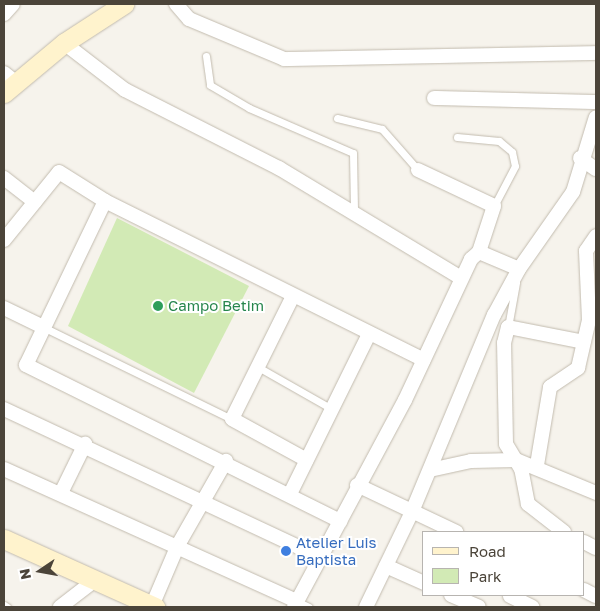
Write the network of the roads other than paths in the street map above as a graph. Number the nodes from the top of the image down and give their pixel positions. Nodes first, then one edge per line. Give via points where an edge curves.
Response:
1 (13, 4) edge
2 (124, 4) edge
3 (176, 4) edge
4 (107, 10) edge
5 (4, 14) edge
6 (64, 43) junction
7 (596, 53) edge
8 (206, 56) dead end
9 (7, 82) edge
10 (434, 98) dead end
11 (596, 102) edge
12 (596, 117) edge
13 (337, 118) dead end
14 (458, 137) dead end
15 (580, 158) junction
16 (596, 169) edge
17 (418, 170) joint
18 (4, 178) edge
19 (106, 201) junction
20 (35, 202) junction
21 (494, 206) junction
22 (354, 213) junction
23 (596, 236) edge
24 (4, 240) edge
25 (479, 252) junction
26 (518, 275) junction
27 (461, 278) junction
28 (293, 296) junction
29 (4, 308) edge
30 (41, 326) junction
31 (508, 327) junction
32 (369, 334) junction
33 (584, 342) junction
34 (424, 360) junction
35 (258, 367) junction
36 (4, 408) edge
37 (332, 409) junction
38 (232, 419) junction
39 (85, 444) junction
40 (307, 460) junction
41 (516, 460) junction
42 (226, 461) junction
43 (538, 466) junction
44 (4, 469) edge
45 (430, 470) junction
46 (356, 485) junction
47 (61, 493) junction
48 (596, 493) edge
49 (290, 494) junction
50 (201, 499) junction
51 (411, 514) junction
52 (340, 521) junction
53 (454, 531) edge
54 (556, 531) edge
55 (4, 539) edge
56 (178, 545) junction
57 (320, 557) junction
58 (386, 566) junction
59 (95, 580) junction
60 (422, 582) edge
61 (453, 596) edge
62 (508, 599) edge
63 (299, 605) edge
64 (4, 606) edge
65 (7, 607) edge
66 (60, 607) edge
67 (153, 607) edge
68 (366, 607) edge
69 (479, 607) edge
70 (533, 607) edge

1 - 5 street
2 - 4 main road
3 - 7 street via 188,19 284,59
4 - 6 main road
6 - 9 main road
6 - 22 street via 125,90 279,168
8 - 22 lane via 210,85 249,108 353,153
10 - 11 street
12 - 15 street
13 - 17 lane via 382,129
14 - 21 lane via 499,141 512,152 515,166
15 - 16 street
15 - 26 street via 573,192
17 - 21 street
18 - 20 street
19 - 20 street via 59,172
19 - 28 street
19 - 30 street
20 - 24 street
21 - 25 street
22 - 27 street
23 - 33 street via 586,252 589,320
25 - 26 street
25 - 27 street
26 - 31 lane
26 - 45 street via 487,331
27 - 34 street
28 - 32 street
28 - 35 street
29 - 30 street
30 - 38 lane
30 - 42 street via 28,366
31 - 33 street
31 - 41 street via 504,437
32 - 34 street
32 - 37 street
33 - 43 street via 578,368 550,387
34 - 46 street
35 - 37 lane
35 - 38 street
36 - 39 street
37 - 40 street
38 - 40 street
39 - 47 street
39 - 50 street
40 - 49 street
41 - 43 street
41 - 45 street via 471,461
41 - 54 street via 523,496
42 - 49 street
42 - 50 street
43 - 48 street
44 - 47 street
45 - 51 street
46 - 51 street
46 - 52 street
47 - 56 street
49 - 52 street
50 - 56 street
50 - 57 street
51 - 53 street
51 - 58 street
52 - 57 street
55 - 59 main road
56 - 63 street
56 - 67 street
57 - 63 street
58 - 60 street
58 - 68 street
59 - 66 street
59 - 67 main road
61 - 69 street
62 - 70 street
64 - 65 lane

